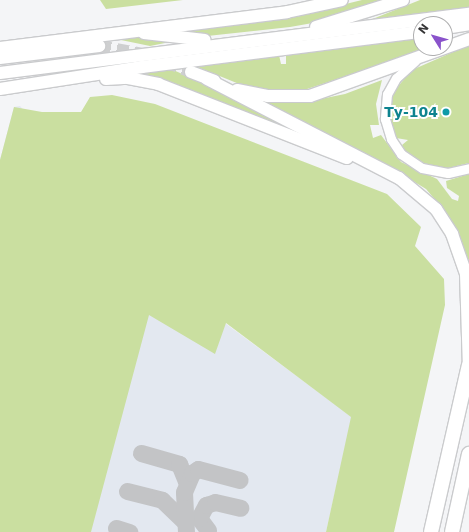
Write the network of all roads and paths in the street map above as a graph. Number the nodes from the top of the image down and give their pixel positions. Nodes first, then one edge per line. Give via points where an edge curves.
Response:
1 (342, 0) edge
2 (403, 0) edge
3 (469, 14) edge
4 (469, 24) edge
5 (453, 27) edge
6 (129, 32) junction
7 (413, 33) edge
8 (278, 38) junction
9 (469, 39) edge
10 (236, 42) junction
11 (99, 46) tunnel mouth
12 (0, 48) edge
13 (421, 57) junction
14 (0, 58) edge
15 (191, 72) tunnel mouth
16 (0, 73) edge
17 (62, 79) junction
18 (207, 79) junction
19 (0, 89) edge
20 (469, 168) edge
21 (399, 178) junction
22 (469, 366) edge
23 (469, 454) edge
24 (432, 532) edge
25 (452, 532) edge

1 - 6 main road via 287,12
2 - 8 main road via 368,14
3 - 8 main road
4 - 5 main road
6 - 10 main road
6 - 12 main road
7 - 17 main road
8 - 10 main road
9 - 13 main road
10 - 16 main road
11 - 14 main road
13 - 18 main road via 310,96 256,95
13 - 20 street via 398,75 390,87 384,112 389,136 401,154 422,168 448,173
15 - 18 main road
17 - 19 main road
17 - 21 main road via 124,78 158,84
18 - 21 main road
21 - 22 main road via 436,209 460,253 468,284
22 - 24 highway
23 - 25 highway

